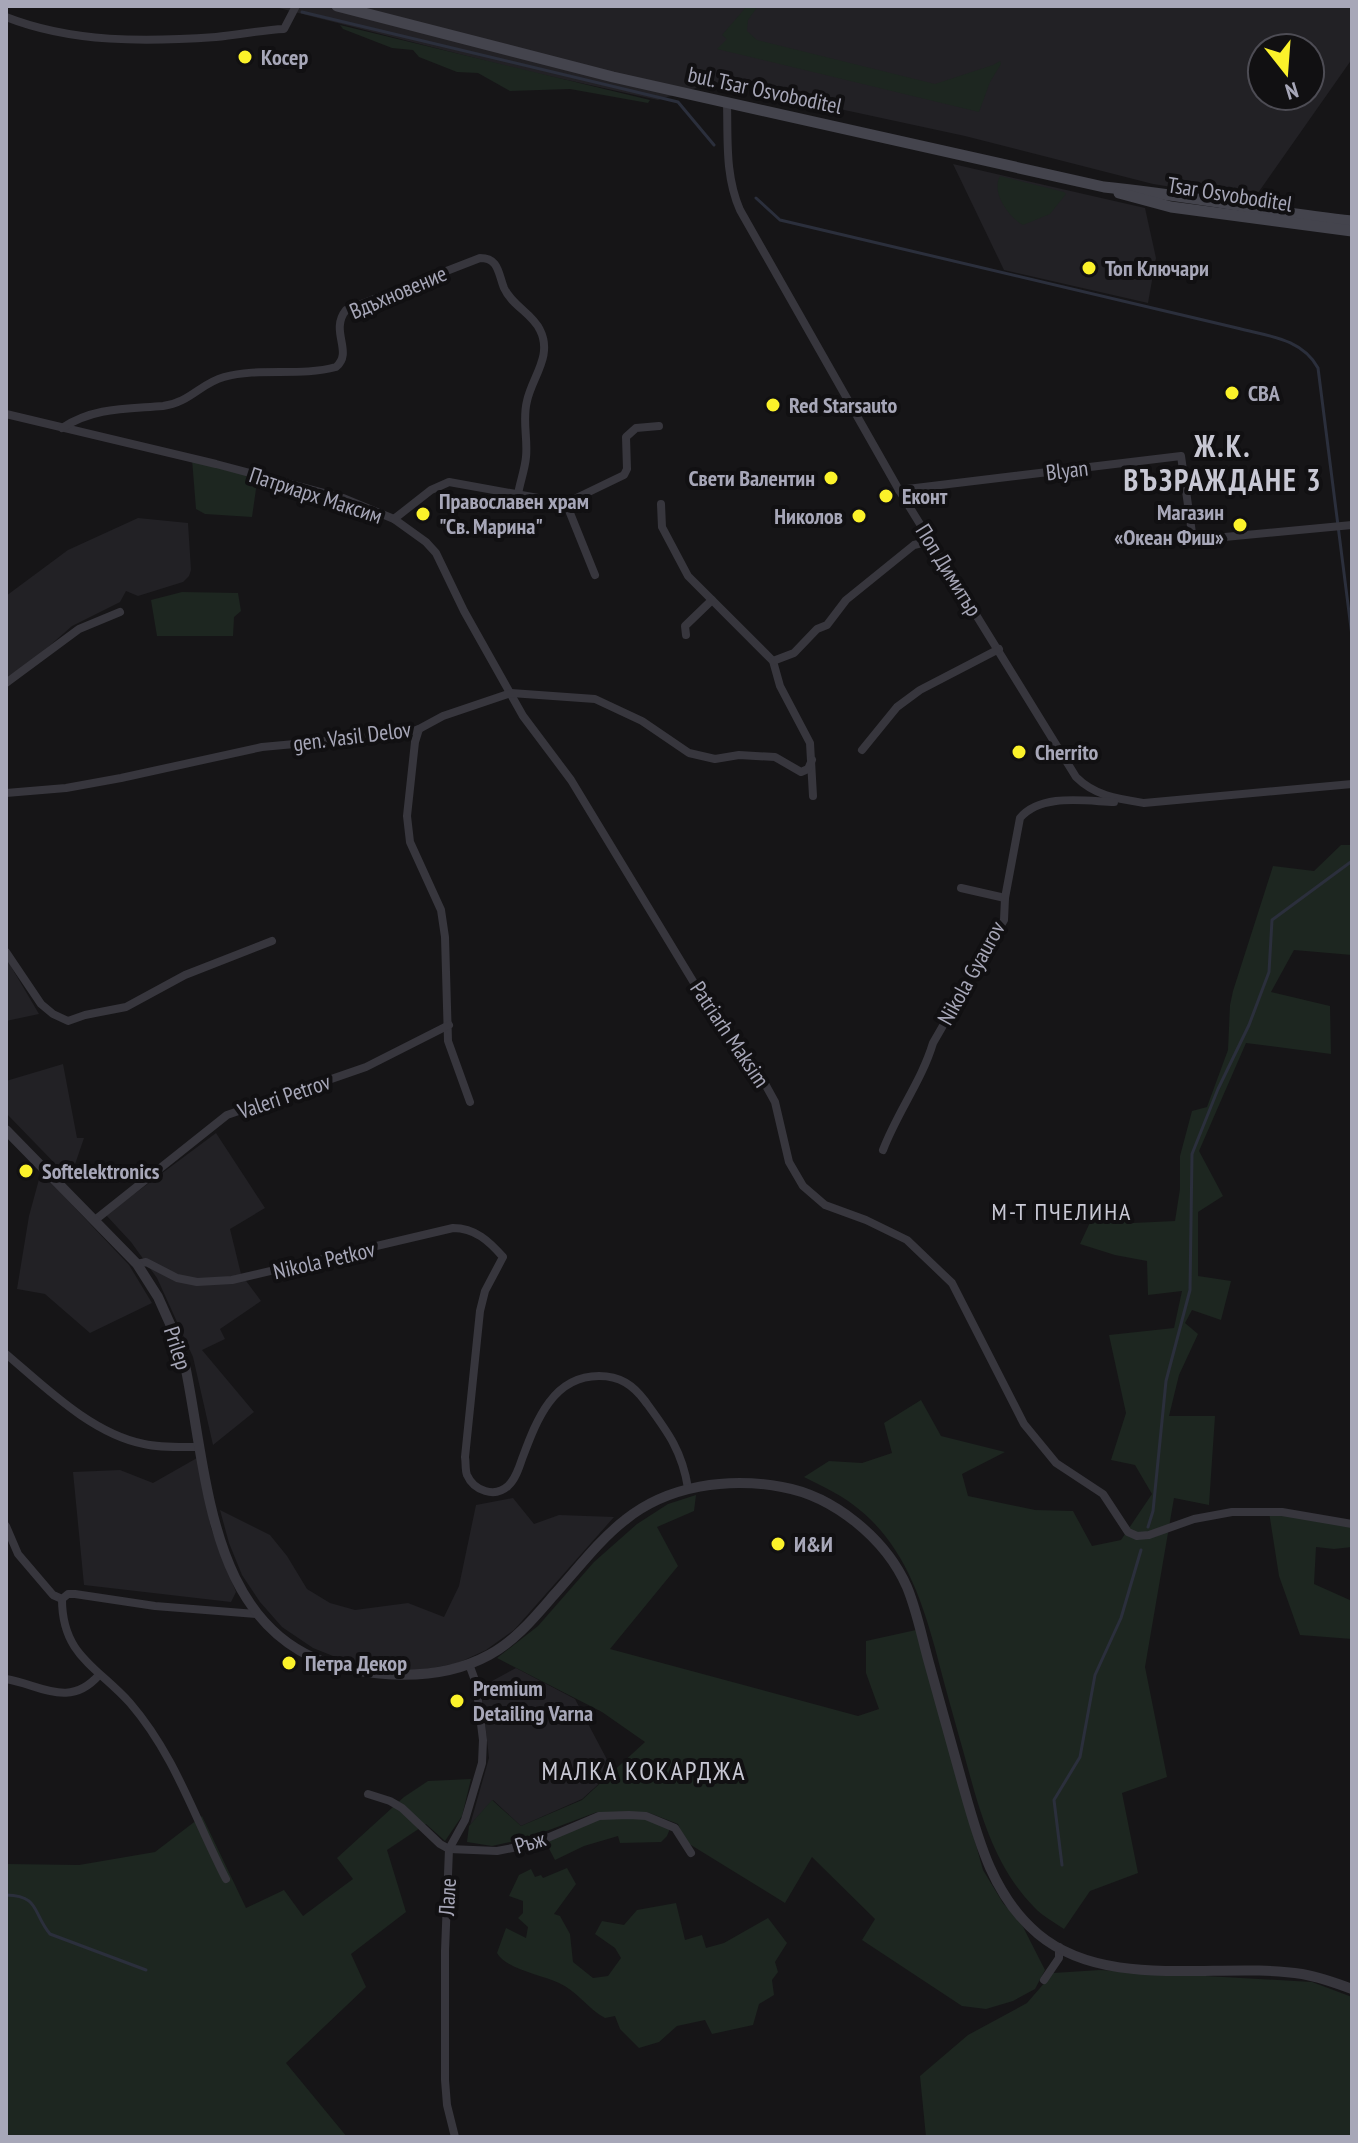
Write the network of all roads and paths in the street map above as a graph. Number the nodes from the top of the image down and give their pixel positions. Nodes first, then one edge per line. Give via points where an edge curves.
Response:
1 (337, 6) edge
2 (356, 6) edge
3 (294, 11) edge
4 (381, 16) junction
5 (6, 17) edge
6 (727, 103) junction
7 (1104, 187) junction
8 (1352, 221) edge
9 (1352, 231) edge
10 (6, 414) edge
11 (659, 426) dead end
12 (62, 428) junction
13 (899, 490) junction
14 (518, 494) junction
15 (566, 503) junction
16 (661, 504) dead end
17 (394, 519) junction
18 (1348, 525) edge
19 (930, 541) junction
20 (595, 575) dead end
21 (712, 600) junction
22 (120, 612) dead end
23 (686, 635) dead end
24 (999, 649) junction
25 (773, 661) junction
26 (6, 683) edge
27 (511, 693) junction
28 (419, 729) junction
29 (862, 750) dead end
30 (812, 760) junction
31 (1352, 784) edge
32 (6, 793) edge
33 (813, 796) dead end
34 (1144, 803) junction
35 (961, 888) dead end
36 (1005, 898) junction
37 (272, 941) dead end
38 (6, 952) edge
39 (449, 1025) junction
40 (470, 1102) dead end
41 (6, 1130) edge
42 (883, 1150) dead end
43 (95, 1220) junction
44 (137, 1264) junction
45 (6, 1354) edge
46 (200, 1447) junction
47 (688, 1488) junction
48 (1352, 1524) edge
49 (6, 1526) edge
50 (62, 1599) junction
51 (257, 1614) junction
52 (469, 1664) junction
53 (99, 1675) junction
54 (6, 1679) edge
55 (368, 1794) dead end
56 (449, 1849) junction
57 (691, 1853) dead end
58 (226, 1879) dead end
59 (1059, 1947) junction
60 (1044, 1980) dead end
61 (1352, 1989) edge
62 (455, 2137) edge

1 - 4 main road, bul. Tsar Osvoboditel
2 - 4 main road, bul. Tsar Osvoboditel
3 - 5 street via 284,29 133,40 50,32
4 - 6 main road, bul. Tsar Osvoboditel
6 - 7 main road, bul. Tsar Osvoboditel
6 - 13 street, Поп Димитър via 728,173 740,210
7 - 8 main road, bul. Tsar Osvoboditel
7 - 9 main road, Tsar Osvoboditel via 1171,207
10 - 12 street, Патриарх Максим
11 - 15 street via 636,428 626,437 624,475
12 - 14 street, Вдъхновение via 92,413 177,403 222,377 336,367 344,354 338,328 346,310 489,258 512,301 544,341 543,360 524,414 526,456
12 - 17 street, Патриарх Максим via 343,498
13 - 18 street, Blyan via 1181,456 1193,540
13 - 19 street, Поп Димитър
14 - 15 street
14 - 17 street via 449,482
15 - 20 street
16 - 21 street via 662,527 688,576
17 - 27 street, Патриарх Максим via 436,553
19 - 24 street, Поп Димитър
19 - 25 street via 914,545 846,600 806,643
21 - 23 street via 685,626
21 - 25 street
22 - 26 street via 79,629
24 - 29 street via 920,690 897,707
24 - 34 street, Поп Димитър via 1076,777 1088,789
25 - 30 street via 810,743
27 - 28 street, gen. Vasil Delov
27 - 30 street, gen. Vasil Delov via 595,699 642,721 689,753 715,759 775,757 801,772
27 - 48 street, Патриарх Максим via 601,826 705,1001 764,1082 775,1102 789,1162 803,1186 825,1205 907,1240 952,1283 1003,1386 1038,1444 1056,1463 1103,1494 1128,1532 1137,1536 1232,1512 1282,1512
28 - 32 street, gen. Vasil Delov via 262,747 66,788
28 - 39 street via 407,816 410,842 441,910
30 - 33 street
31 - 34 street, Поп Димитър
34 - 36 street, Nikola Gyaurov via 1075,800 1028,809 1016,829
35 - 36 street
36 - 42 street, Nikola Gyaurov via 1004,920 933,1043
37 - 38 street via 185,975 126,1007 68,1021 41,1004
39 - 40 street via 448,1041
39 - 43 street, Valeri Petrov via 366,1067 227,1115
41 - 43 street, Prilep
43 - 44 street, Prilep
44 - 46 street, Prilep via 179,1344
44 - 47 street, Nikola Petkov via 146,1262 177,1278 216,1282 468,1228 503,1257 480,1311 465,1457 472,1483 495,1493 507,1487 538,1417 554,1395 597,1376 635,1387 673,1439
45 - 46 street via 112,1433 142,1444
46 - 51 street, Prilep via 222,1548 236,1583
47 - 52 street, Prilep via 625,1520 526,1627
47 - 59 street, Prilep via 746,1483 795,1490 848,1515 877,1543 906,1585 993,1879 1040,1936
49 - 50 street via 18,1554
50 - 51 street via 75,1594
50 - 53 street via 67,1633
51 - 52 street, Prilep via 312,1659 345,1668 409,1676
52 - 56 street, Лале via 476,1683 482,1763 465,1820
53 - 54 street via 83,1688 52,1694
53 - 58 street via 132,1705 169,1757
55 - 56 street via 402,1808
56 - 57 street, Ръж via 497,1851 533,1844 599,1816 629,1815 675,1828
56 - 62 street, Лале via 445,2080
59 - 60 street via 1059,1958
59 - 61 street, Prilep via 1128,1968 1301,1974

